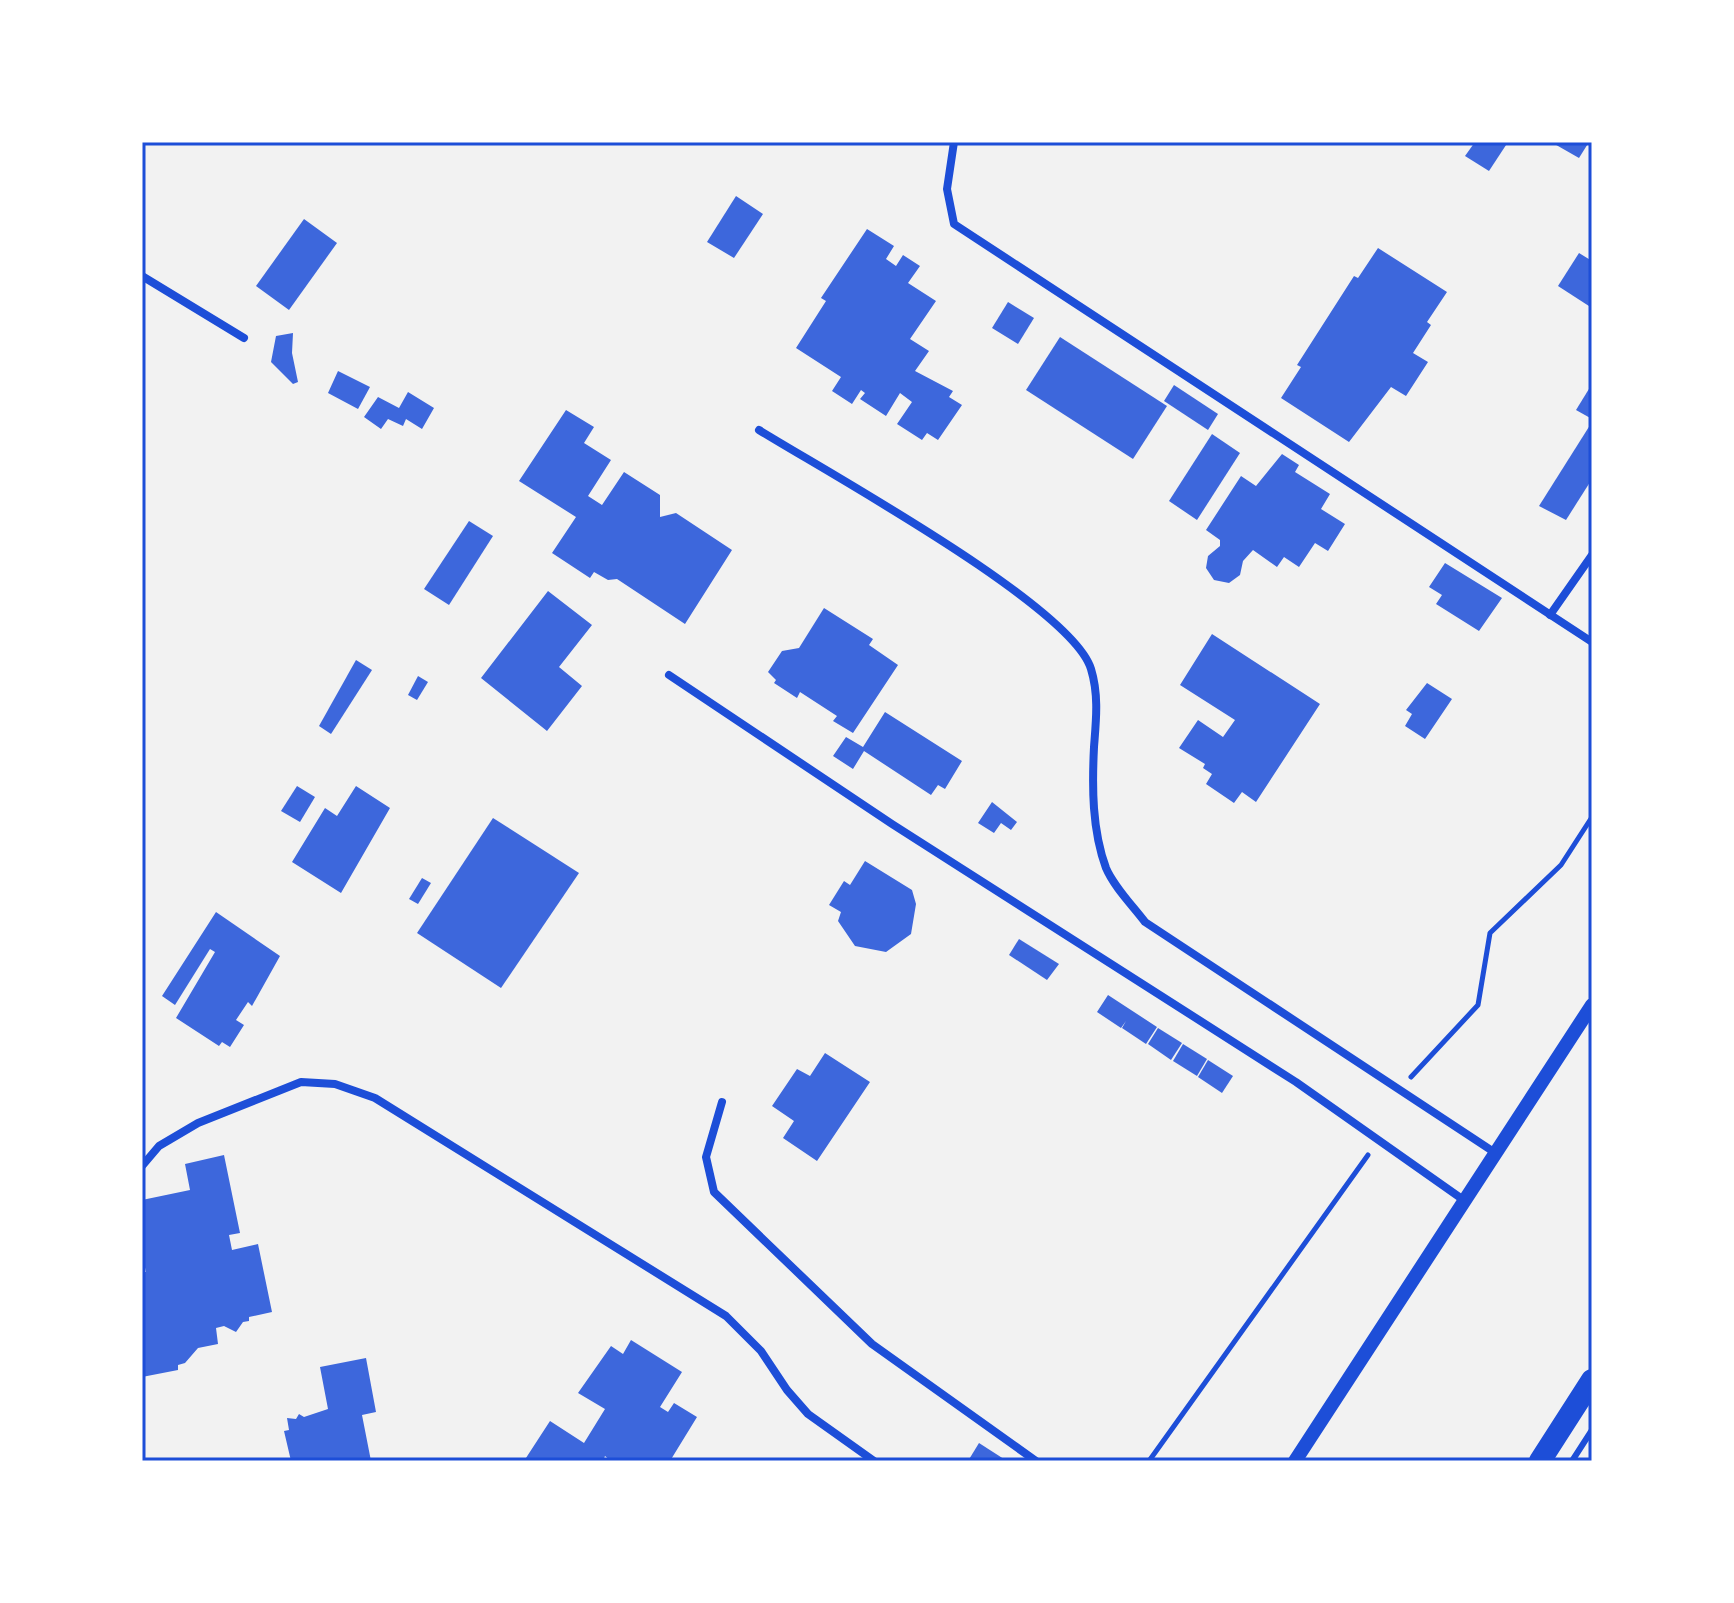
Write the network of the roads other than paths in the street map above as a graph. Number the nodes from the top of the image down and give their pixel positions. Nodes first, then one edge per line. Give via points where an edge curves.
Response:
1 (954, 142) edge
2 (142, 276) edge
3 (244, 338) dead end
4 (759, 430) dead end
5 (1592, 555) edge
6 (1550, 615) junction
7 (1592, 642) edge
8 (669, 675) dead end
9 (1592, 1005) edge
10 (722, 1102) dead end
11 (1497, 1154) junction
12 (142, 1166) edge
13 (1465, 1201) junction
14 (1592, 1380) edge
15 (1592, 1430) edge
16 (874, 1461) edge
17 (1036, 1461) edge
18 (1295, 1461) edge
19 (1540, 1461) edge
20 (1572, 1461) edge

1 - 6 street via 947,189 954,224
2 - 3 street
4 - 11 street via 990,573 1075,640 1091,666 1097,695 1095,823 1107,870 1145,922
5 - 6 street
6 - 7 street
8 - 13 street via 1308,1090
9 - 11 street
10 - 17 street via 706,1157 714,1192 872,1344
11 - 13 street
12 - 16 street via 159,1146 198,1123 301,1082 335,1084 375,1098 726,1316 761,1351 808,1414
13 - 18 street
14 - 19 highway
15 - 20 lane

